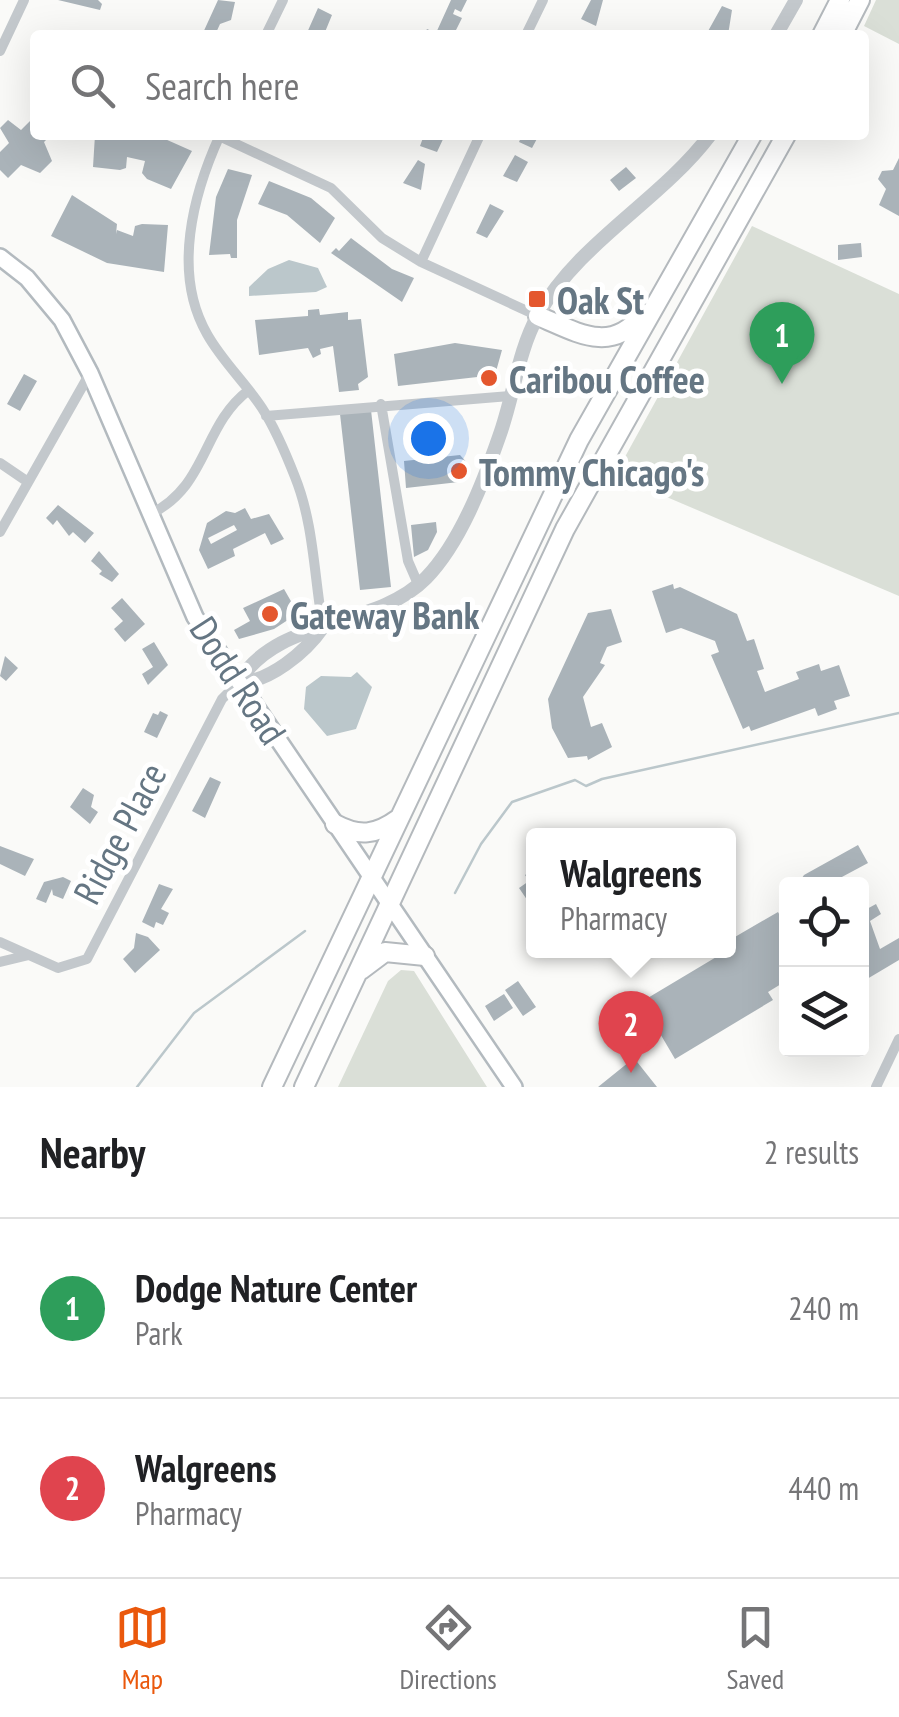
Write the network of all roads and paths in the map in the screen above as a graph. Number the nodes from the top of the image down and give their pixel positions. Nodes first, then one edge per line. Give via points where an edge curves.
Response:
1 (24, 0) edge
2 (282, 0) edge
3 (542, 0) edge
4 (796, 0) edge
5 (828, 0) edge
6 (840, 0) edge
7 (860, 0) edge
8 (268, 30) edge
9 (528, 30) edge
10 (779, 30) edge
11 (813, 30) edge
12 (825, 30) edge
13 (845, 30) edge
14 (0, 51) edge
15 (217, 140) edge
16 (230, 140) edge
17 (478, 140) edge
18 (705, 140) edge
19 (749, 140) edge
20 (783, 140) edge
21 (0, 258) edge
22 (421, 262) junction
23 (666, 284) junction
24 (538, 316) junction
25 (90, 374) junction
26 (248, 390) junction
27 (510, 396) junction
28 (381, 404) junction
29 (266, 416) junction
30 (0, 464) edge
31 (28, 482) junction
32 (148, 516) junction
33 (0, 532) edge
34 (418, 584) junction
35 (323, 627) junction
36 (238, 683) junction
37 (398, 819) junction
38 (335, 824) junction
39 (371, 876) junction
40 (390, 904) junction
41 (0, 942) edge
42 (30, 955) junction
43 (425, 956) junction
44 (0, 962) edge
45 (357, 974) junction
46 (899, 1039) edge
47 (272, 1087) edge
48 (304, 1087) edge
49 (514, 1087) edge
50 (876, 1087) edge

1 - 14 street
2 - 8 street
3 - 9 street
4 - 10 street
5 - 11 highway
6 - 12 highway
7 - 13 highway
15 - 26 street via 201,176 189,263 205,332
16 - 22 street via 331,188 382,238
17 - 22 street
18 - 24 street via 558,284
19 - 23 highway
20 - 40 highway via 566,528
21 - 25 main road, Dodd Road via 62,320
22 - 24 street
23 - 24 highway via 618,336 585,337
23 - 37 highway via 559,480
24 - 27 street
25 - 31 street
25 - 32 main road, Dodd Road
26 - 29 street
26 - 32 street via 223,413 185,490
27 - 28 street
27 - 34 street via 500,436 455,535
28 - 29 street
28 - 34 street via 408,561
29 - 35 street via 309,522
30 - 31 street
31 - 33 street
32 - 36 main road, Dodd Road via 195,617
34 - 35 street
35 - 36 street via 259,682
36 - 38 main road, Dodd Road
36 - 42 street, Ridge Place via 222,700 87,959 58,968
37 - 38 highway via 372,834
37 - 39 highway
38 - 39 main road, Dodd Road
39 - 40 main road, Dodd Road
39 - 47 highway
40 - 43 main road, Dodd Road
40 - 45 highway
41 - 42 street, Ridge Place
42 - 44 street, Ridge Place
43 - 45 highway via 386,952
43 - 49 main road, Dodd Road
45 - 48 highway
46 - 50 street

